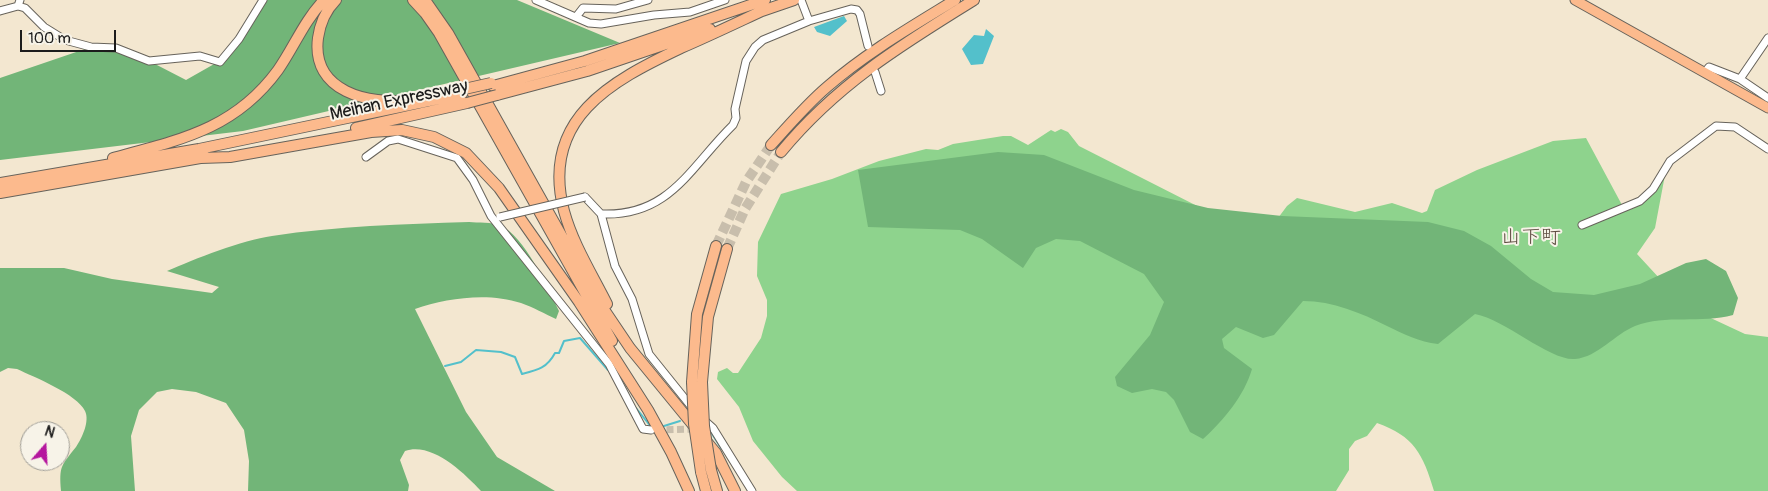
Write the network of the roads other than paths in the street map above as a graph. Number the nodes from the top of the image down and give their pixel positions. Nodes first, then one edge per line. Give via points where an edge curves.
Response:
1 (263, 0) edge
2 (324, 0) edge
3 (336, 0) edge
4 (413, 0) edge
5 (425, 0) edge
6 (536, 0) edge
7 (648, 0) edge
8 (725, 0) edge
9 (794, 0) edge
10 (801, 0) edge
11 (955, 0) edge
12 (974, 0) edge
13 (1575, 0) edge
14 (19, 3) edge
15 (764, 5) edge
16 (0, 11) edge
17 (576, 17) junction
18 (808, 19) junction
19 (1768, 38) edge
20 (868, 46) dead end
21 (876, 72) dead end
22 (1705, 72) junction
23 (1740, 79) junction
24 (494, 88) junction
25 (881, 91) dead end
26 (463, 96) junction
27 (1768, 98) edge
28 (1768, 108) edge
29 (771, 145) tunnel mouth
30 (1768, 149) edge
31 (781, 152) tunnel mouth
32 (366, 157) dead end
33 (201, 158) junction
34 (0, 183) edge
35 (0, 193) edge
36 (601, 214) junction
37 (500, 217) dead end
38 (1582, 224) dead end
39 (716, 246) tunnel mouth
40 (727, 250) tunnel mouth
41 (653, 378) junction
42 (648, 410) junction
43 (651, 430) dead end
44 (706, 471) junction
45 (689, 491) edge
46 (706, 491) edge
47 (717, 491) edge
48 (735, 491) edge
49 (752, 491) edge

1 - 14 street via 239,40 220,62 200,56 149,61 128,51 65,40
2 - 34 highway via 266,86 229,118 211,128 144,150
3 - 26 highway via 320,25 317,50 322,65 337,86 359,98 386,102
4 - 42 highway via 439,33
5 - 41 highway via 448,33 597,299
6 - 17 street
7 - 17 street via 616,9 583,8
8 - 17 street via 690,12 616,23 589,23
9 - 15 highway, Meihan Expressway
10 - 18 street
11 - 29 highway via 847,71 808,105
12 - 31 highway via 853,79 815,113
13 - 22 main road
14 - 16 street
15 - 24 highway, Meihan Expressway
15 - 24 highway, Meihan Expressway via 587,70
15 - 41 highway via 608,86 585,109 568,138 560,188 573,237 609,307
18 - 20 street via 845,9 857,10
18 - 36 street via 763,40 750,52 733,125 677,188 649,206 617,215
19 - 23 street
21 - 25 street
22 - 23 street via 1710,67
22 - 28 main road
23 - 27 street
24 - 26 highway, Meihan Expressway, bridge
26 - 33 highway, Meihan Expressway
26 - 34 highway, Meihan Expressway via 199,149
30 - 38 street via 1734,127 1716,126 1670,161 1653,189 1640,201
32 - 43 street via 388,140 398,139 456,158 473,180 491,216 609,364 643,429
33 - 35 highway, Meihan Expressway
33 - 42 highway via 230,157 386,130 417,132 449,142 477,163 500,188 580,302
36 - 37 street, bridge via 585,197
36 - 49 street via 615,266 632,299 649,354 685,402 711,428
39 - 44 highway, bridge via 697,314 692,382 694,424
40 - 44 highway, bridge via 708,316 702,382
41 - 48 highway via 716,453
42 - 45 highway
44 - 46 highway
44 - 47 highway

